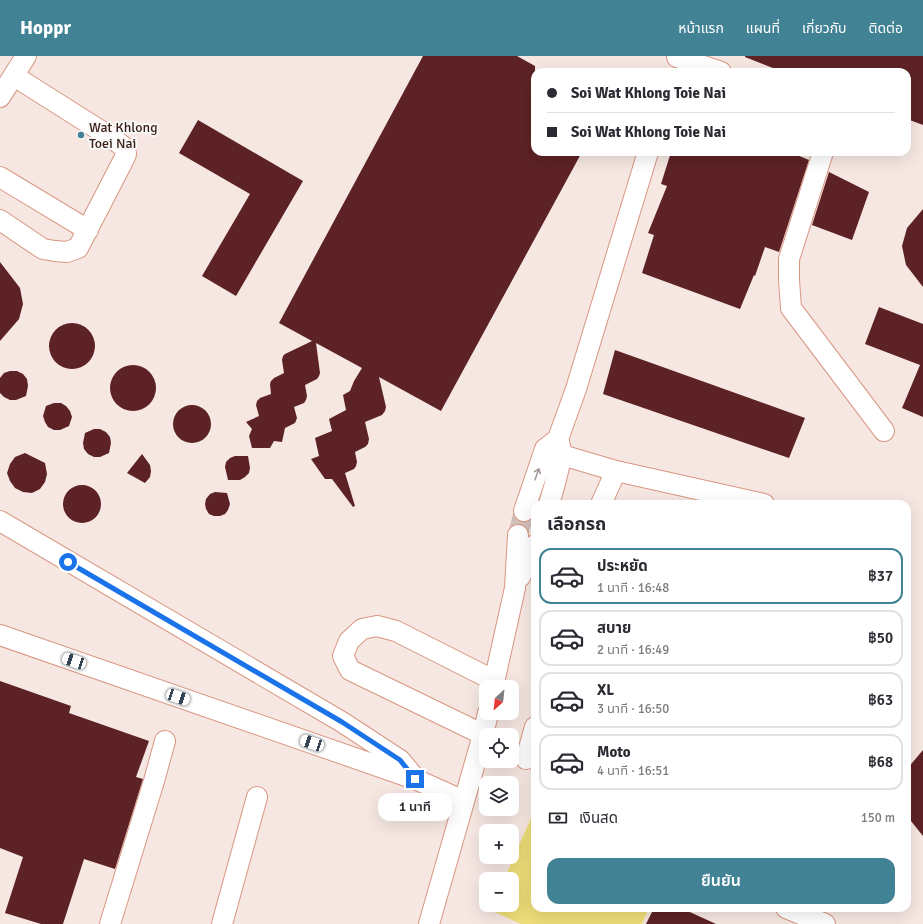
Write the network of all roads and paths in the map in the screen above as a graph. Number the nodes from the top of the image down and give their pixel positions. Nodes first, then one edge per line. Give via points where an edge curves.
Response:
1 (26, 56) edge
2 (676, 62) edge
3 (704, 68) edge
4 (14, 76) junction
5 (0, 97) edge
6 (647, 156) edge
7 (822, 156) edge
8 (0, 177) edge
9 (0, 220) edge
10 (88, 230) junction
11 (884, 431) dead end
12 (555, 447) junction
13 (616, 471) junction
14 (550, 500) edge
15 (603, 500) edge
16 (746, 500) edge
17 (524, 511) tunnel mouth
18 (0, 521) edge
19 (527, 540) tunnel mouth
20 (0, 636) edge
21 (487, 680) edge
22 (495, 680) edge
23 (479, 734) edge
24 (531, 739) edge
25 (165, 741) dead end
26 (479, 752) edge
27 (524, 759) edge
28 (415, 779) junction
29 (257, 797) dead end
30 (464, 801) junction
31 (796, 912) edge
32 (110, 924) edge
33 (222, 924) edge
34 (429, 924) edge
35 (825, 924) edge

1 - 4 street
2 - 3 street
4 - 5 street
4 - 10 street via 125,148 124,159
6 - 12 street via 579,381
7 - 11 street via 789,259 791,308
8 - 10 street
9 - 10 street via 43,248 55,251 67,252 78,248
12 - 13 street
12 - 14 street via 554,487
17 -> 12 street
13 - 15 street
13 - 16 street
18 - 28 street via 342,722 400,760
19 - 22 street
20 - 28 street
21 - 23 street via 396,631 377,626 362,629 348,641 344,656 350,670
24 - 27 street
25 - 32 street
26 - 30 street
28 - 30 street
29 - 33 street
30 - 34 street
31 - 35 street

